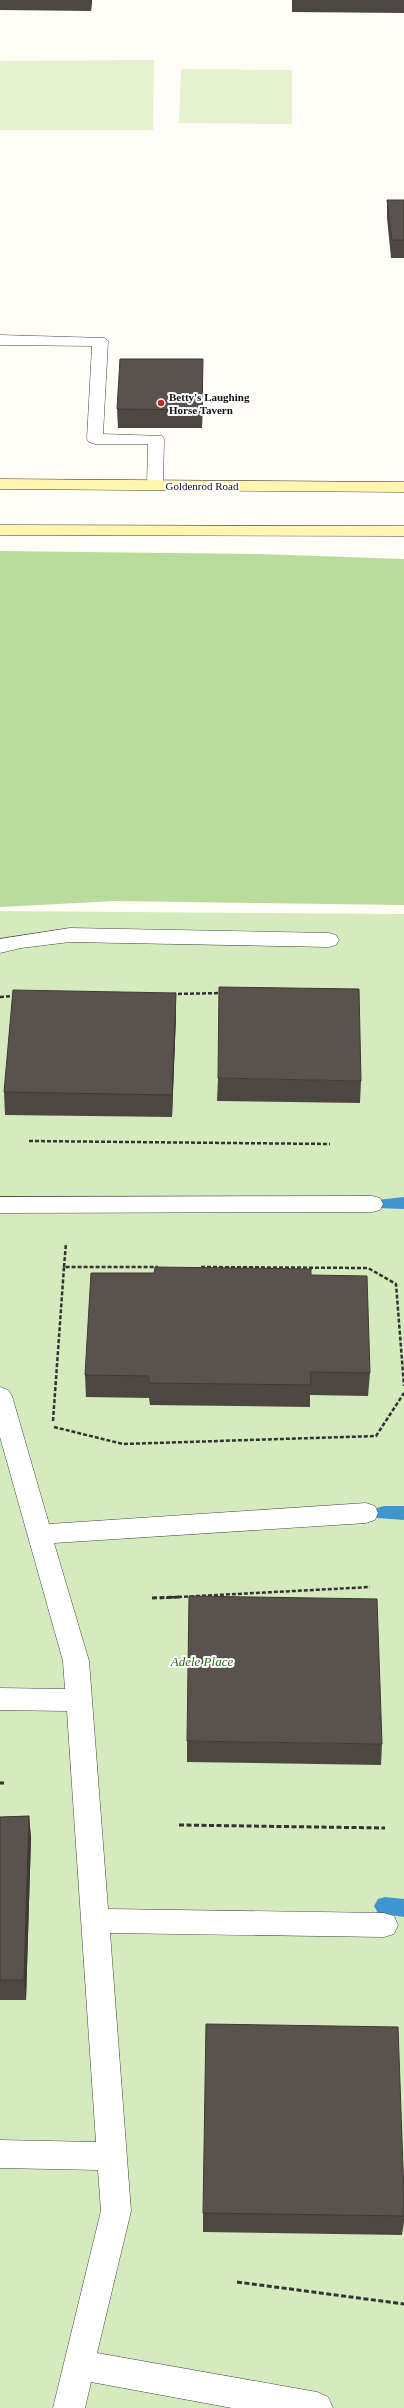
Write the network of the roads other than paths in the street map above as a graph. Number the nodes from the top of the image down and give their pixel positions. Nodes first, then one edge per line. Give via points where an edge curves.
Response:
1 (0, 340) edge
2 (0, 484) edge
3 (155, 485) junction
4 (404, 487) edge
5 (0, 530) edge
6 (404, 531) edge
7 (329, 940) dead end
8 (0, 946) edge
9 (372, 1204) dead end
10 (0, 1205) edge
11 (0, 1396) edge
12 (366, 1513) dead end
13 (39, 1534) junction
14 (0, 1700) edge
15 (79, 1700) junction
16 (95, 1921) junction
17 (384, 1925) dead end
18 (0, 2154) edge
19 (113, 2156) junction
20 (80, 2365) junction
21 (69, 2408) edge
22 (317, 2408) edge

1 - 3 lane via 100,341 95,439 156,439
2 - 3 main road, Goldenrod Road
3 - 4 main road, Goldenrod Road
5 - 6 main road
7 - 8 lane via 70,935
9 - 10 lane
11 - 13 lane
12 - 13 lane
13 - 15 lane via 76,1661
14 - 15 lane
15 - 16 lane
16 - 17 lane
16 - 19 lane
18 - 19 lane
19 - 20 lane via 116,2211
20 - 21 lane
20 - 22 lane

